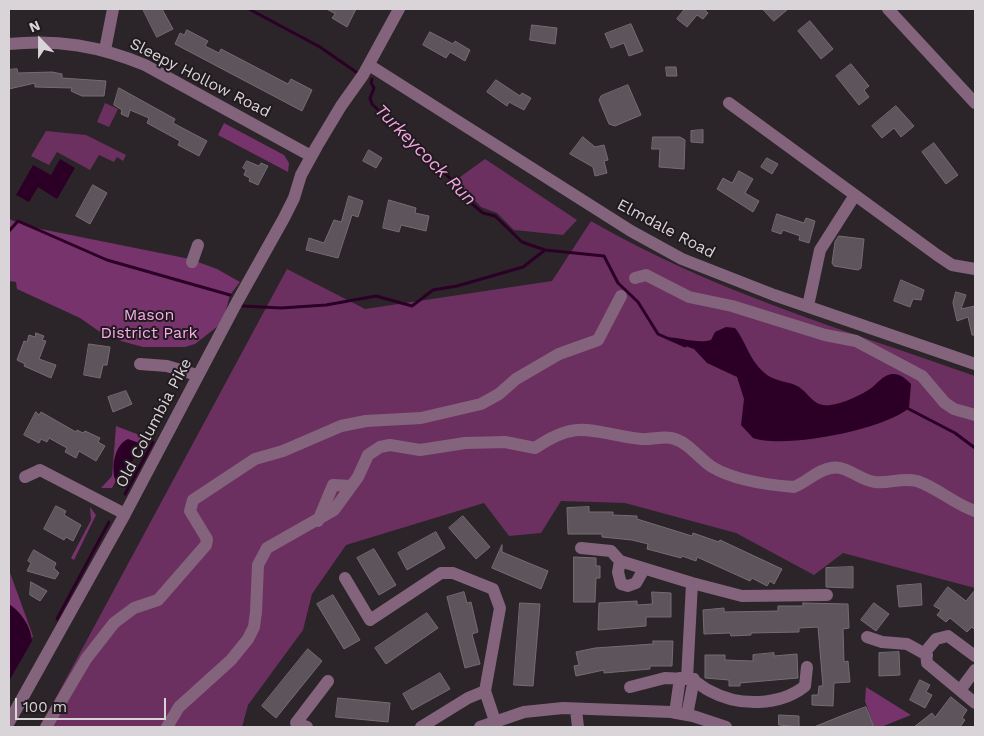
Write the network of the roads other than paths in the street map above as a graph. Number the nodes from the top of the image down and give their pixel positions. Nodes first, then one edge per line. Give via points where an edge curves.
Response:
1 (113, 9) edge
2 (399, 9) edge
3 (888, 9) edge
4 (9, 44) edge
5 (105, 50) junction
6 (369, 65) junction
7 (729, 103) dead end
8 (975, 103) edge
9 (312, 156) junction
10 (855, 195) junction
11 (198, 245) dead end
12 (192, 262) dead end
13 (975, 269) edge
14 (635, 278) dead end
15 (621, 296) dead end
16 (808, 306) junction
17 (140, 364) dead end
18 (975, 364) edge
19 (197, 375) junction
20 (975, 414) edge
21 (25, 477) dead end
22 (975, 511) edge
23 (125, 514) junction
24 (581, 548) dead end
25 (620, 561) junction
26 (644, 569) junction
27 (345, 578) dead end
28 (692, 583) junction
29 (827, 595) dead end
30 (867, 637) dead end
31 (927, 655) junction
32 (975, 656) edge
33 (807, 667) dead end
34 (975, 670) edge
35 (687, 679) junction
36 (328, 682) dead end
37 (630, 687) dead end
38 (961, 690) junction
39 (485, 691) junction
40 (975, 703) edge
41 (576, 710) junction
42 (681, 714) junction
43 (495, 721) junction
44 (9, 722) edge
45 (46, 727) edge
46 (167, 727) edge
47 (307, 727) edge
48 (421, 727) edge
49 (480, 727) edge
50 (578, 727) edge
51 (726, 727) edge

1 - 5 street
2 - 6 street, Old Columbia Pike
3 - 8 street
4 - 5 street, Sleepy Hollow Road via 61,42
5 - 9 street, Sleepy Hollow Road via 145,65
6 - 9 street, Old Columbia Pike via 334,115
6 - 16 street, Elmdale Road via 648,241 716,273
7 - 10 street
9 - 19 street, Old Columbia Pike via 288,211
10 - 13 street via 952,265
10 - 16 street via 820,250
11 - 12 street
14 - 20 street via 646,276 689,298 732,306 825,335 856,341 922,376 954,409
15 - 45 street via 598,340 559,354 481,404 421,418 341,426 283,451 255,459 193,500 190,511 207,539 206,545 158,600 123,614 109,628 86,659
16 - 18 street, Elmdale Road
17 - 19 street via 167,366
19 - 23 street, Old Columbia Pike
21 - 23 street via 40,470
22 - 46 street via 939,491 907,479 876,482 834,467 794,487 769,484 721,471 682,442 671,438 642,439 577,428 562,432 536,448 505,442 465,443 420,450 399,445 380,447 368,455 351,486 333,485 318,521 267,548 258,565 254,627 248,639 231,660 179,708
23 - 44 street, Old Columbia Pike
24 - 25 street via 611,551
25 - 26 street
25 - 26 street via 621,584 636,583
26 - 28 street
27 - 39 street via 370,620 441,573 453,573 493,589 500,608
28 - 29 street via 742,596
28 - 35 street
30 - 31 street via 907,644
31 - 32 street via 926,651 936,639 948,636
31 - 38 street via 927,662
33 - 35 street via 805,686 794,694 761,702 726,698
34 - 38 street
35 - 37 street via 665,678
35 - 42 street
36 - 47 street via 296,723
38 - 40 street
39 - 43 street
39 - 48 street
41 - 42 street
41 - 43 street via 544,709
41 - 50 street
42 - 51 street
43 - 49 street

